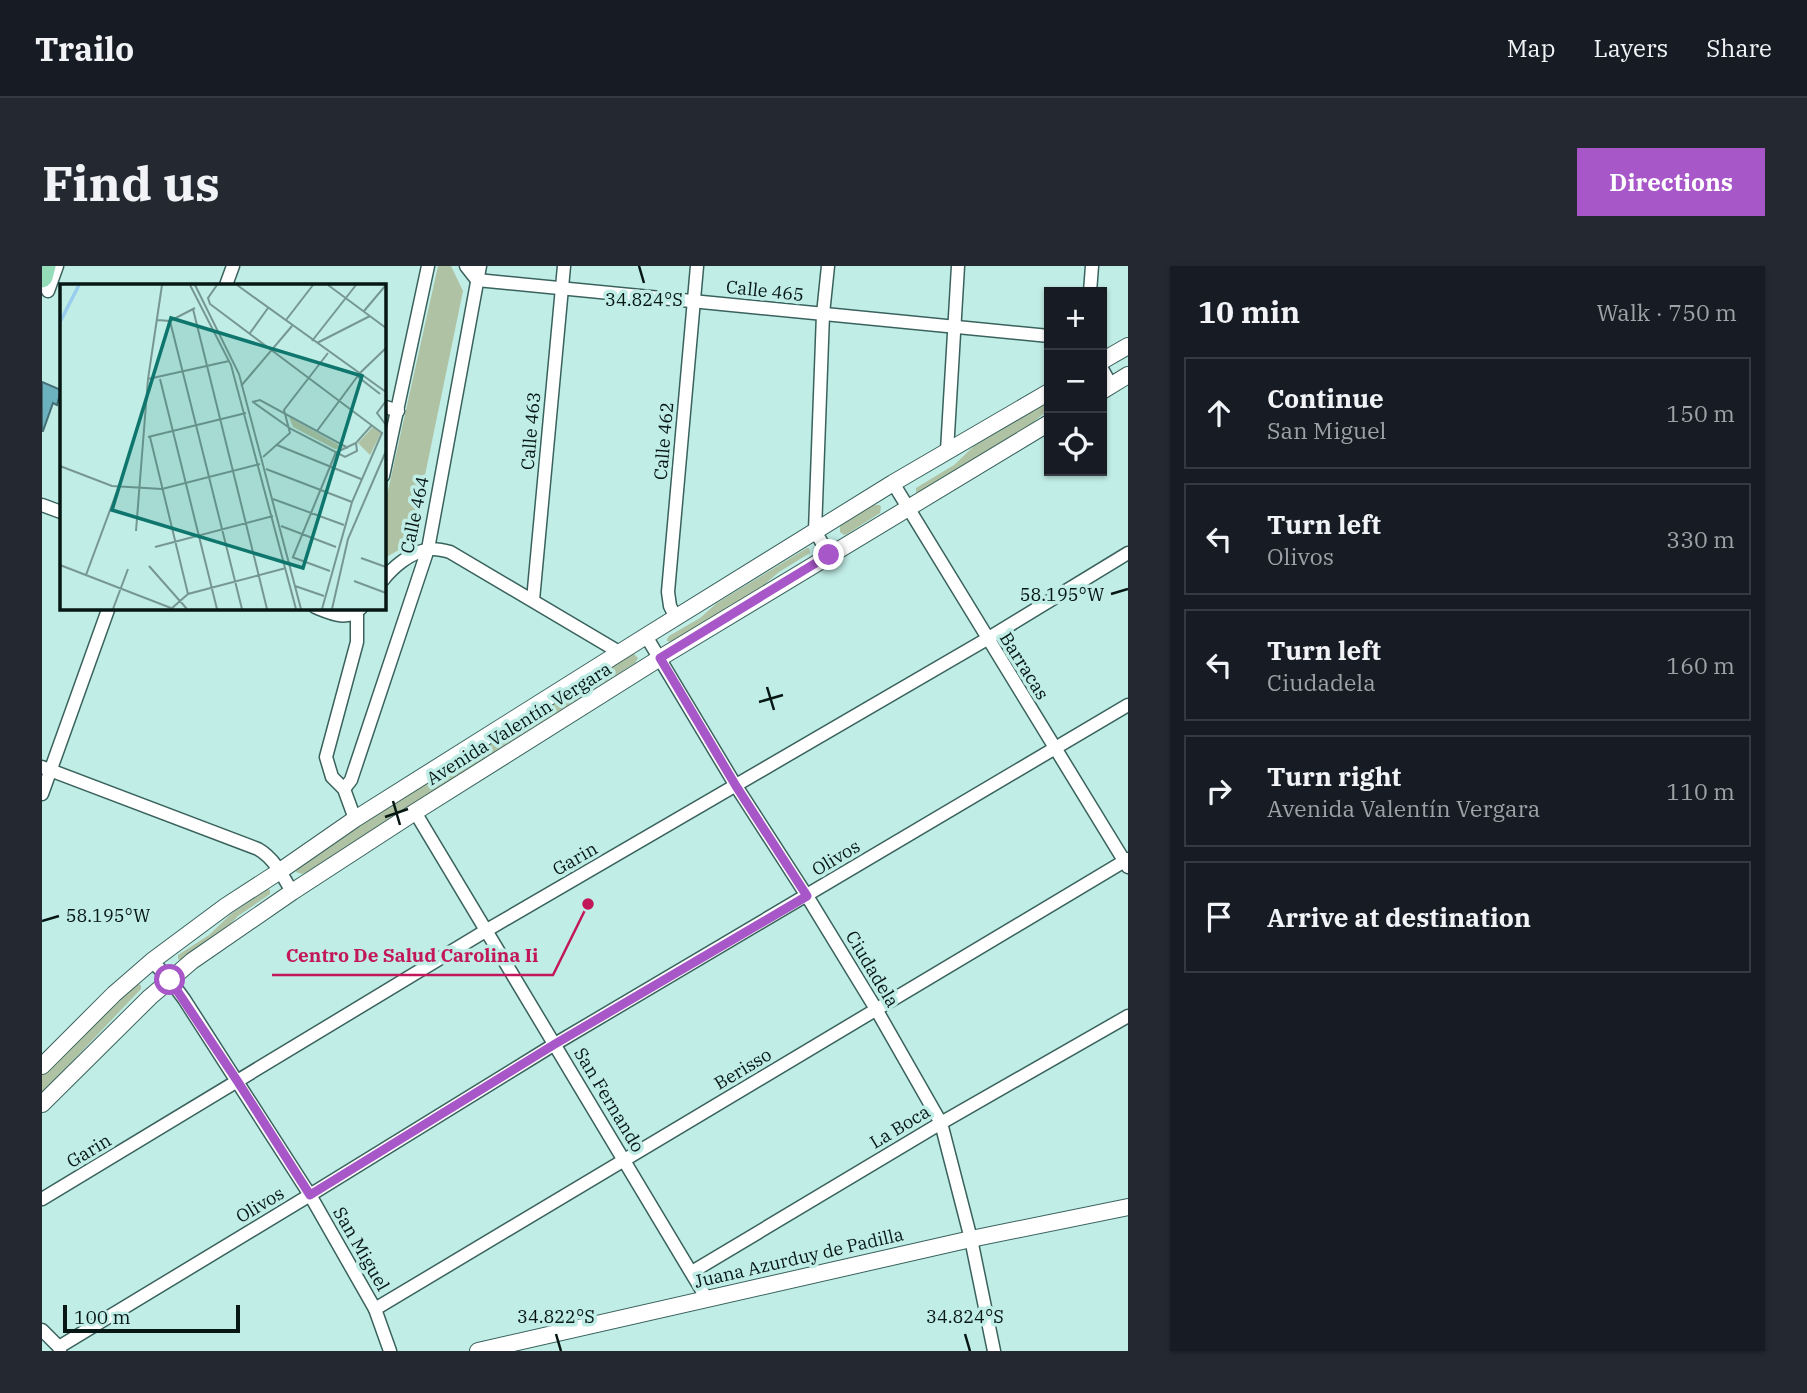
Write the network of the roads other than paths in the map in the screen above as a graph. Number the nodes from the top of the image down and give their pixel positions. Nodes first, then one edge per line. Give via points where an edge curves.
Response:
1 (45, 266) edge
2 (57, 266) edge
3 (233, 266) edge
4 (428, 266) edge
5 (466, 266) edge
6 (480, 266) edge
7 (564, 266) edge
8 (697, 266) edge
9 (828, 266) edge
10 (958, 266) edge
11 (1092, 266) edge
12 (477, 280) junction
13 (226, 284) edge
14 (44, 285) edge
15 (1090, 287) edge
16 (563, 289) junction
17 (60, 294) edge
18 (695, 302) junction
19 (823, 314) junction
20 (954, 327) junction
21 (1044, 336) edge
22 (1128, 346) edge
23 (1107, 358) edge
24 (1128, 375) edge
25 (1107, 388) edge
26 (1044, 394) edge
27 (385, 407) edge
28 (398, 411) junction
29 (1044, 426) edge
30 (947, 451) junction
31 (385, 467) edge
32 (892, 483) junction
33 (42, 505) edge
34 (907, 507) junction
35 (60, 512) edge
36 (815, 531) junction
37 (428, 549) junction
38 (1128, 553) edge
39 (829, 555) junction
40 (385, 578) edge
41 (533, 600) junction
42 (108, 609) edge
43 (320, 609) edge
44 (358, 609) edge
45 (676, 618) junction
46 (646, 636) junction
47 (987, 639) junction
48 (619, 652) junction
49 (660, 658) junction
50 (1128, 705) edge
51 (1054, 748) junction
52 (46, 769) edge
53 (736, 786) junction
54 (344, 789) junction
55 (42, 794) edge
56 (415, 812) junction
57 (355, 819) junction
58 (1127, 862) edge
59 (280, 871) junction
60 (292, 892) junction
61 (807, 896) junction
62 (487, 930) junction
63 (152, 961) junction
64 (170, 980) junction
65 (876, 1009) junction
66 (1128, 1016) edge
67 (555, 1044) junction
68 (42, 1066) edge
69 (238, 1082) junction
70 (42, 1104) edge
71 (942, 1123) junction
72 (624, 1160) junction
73 (310, 1195) junction
74 (42, 1199) edge
75 (1128, 1207) edge
76 (971, 1239) junction
77 (692, 1272) junction
78 (707, 1299) junction
79 (375, 1309) junction
80 (42, 1330) edge
81 (59, 1349) edge
82 (390, 1351) edge
83 (478, 1351) edge
84 (994, 1351) edge

1 - 14 main road
2 - 14 street
3 - 13 street
4 - 28 street
5 - 12 street
6 - 12 street, Calle 464
7 - 16 street, Calle 463
8 - 18 street, Calle 462
9 - 19 street
10 - 20 street
11 - 15 street
12 - 16 street, Calle 465
12 - 37 street, Calle 464
14 - 17 street
16 - 18 street, Calle 465
16 - 41 street, Calle 463
18 - 19 street, Calle 465
18 - 45 street, Calle 462 via 668,592
19 - 20 street, Calle 465
19 - 36 street
20 - 21 street, Calle 465
20 - 30 street
22 - 23 street
24 - 25 street
26 - 30 street, Avenida Valentín Vergara
27 - 28 street
28 - 31 street
29 - 34 street, Avenida Valentín Vergara
30 - 32 street, Avenida Valentín Vergara
32 - 34 street, Barracas
32 - 36 street, Avenida Valentín Vergara
33 - 35 street
34 - 39 street, Avenida Valentín Vergara
34 - 47 street, Barracas
36 - 39 street
36 - 45 street, Avenida Valentín Vergara
37 - 40 street via 410,556
37 - 41 street via 450,552
37 - 54 street, Calle 464 via 351,780
38 - 47 street, Garin
39 - 49 street, Avenida Valentín Vergara
41 - 48 street
42 - 52 street
43 - 44 street via 340,617
44 - 54 street via 357,642 326,757 332,778
45 - 46 street, Avenida Valentín Vergara
46 - 48 street, Avenida Valentín Vergara
46 - 49 street, Ciudadela
47 - 51 street, Barracas
47 - 53 street, Garin
48 - 57 street, Avenida Valentín Vergara
49 - 53 street, Ciudadela
49 - 56 street, Avenida Valentín Vergara
50 - 51 street, Olivos
51 - 58 street, Barracas
51 - 61 street, Olivos
52 - 55 street
52 - 59 street via 258,849
53 - 61 street, Ciudadela
53 - 62 street, Garin
54 - 57 street
56 - 60 street, Avenida Valentín Vergara
56 - 62 street, San Fernando
57 - 59 street, Avenida Valentín Vergara
58 - 65 street, Berisso
59 - 60 street
59 - 63 street, Avenida Valentín Vergara
60 - 64 street, Avenida Valentín Vergara
61 - 65 street, Ciudadela
61 - 67 street, Olivos
62 - 67 street, San Fernando
62 - 69 street, Garin
63 - 64 street, San Miguel
63 - 68 street, Avenida Valentín Vergara
64 - 69 street, San Miguel
64 - 70 street, Avenida Valentín Vergara
65 - 71 street, Ciudadela
65 - 72 street, Berisso
66 - 71 street, La Boca
67 - 72 street, San Fernando
67 - 73 street, Olivos
69 - 73 street, San Miguel
69 - 74 street, Garin
71 - 76 street, Ciudadela
71 - 77 street, La Boca
72 - 77 street, San Fernando
72 - 79 street, Berisso
73 - 79 street, San Miguel
73 - 81 street, Olivos
75 - 76 street, Juana Azurduy de Padilla
76 - 78 street, Juana Azurduy de Padilla
76 - 84 street, Ciudadela
77 - 78 street, San Fernando
78 - 83 street, Juana Azurduy de Padilla
79 - 82 street, San Miguel
80 - 81 street

